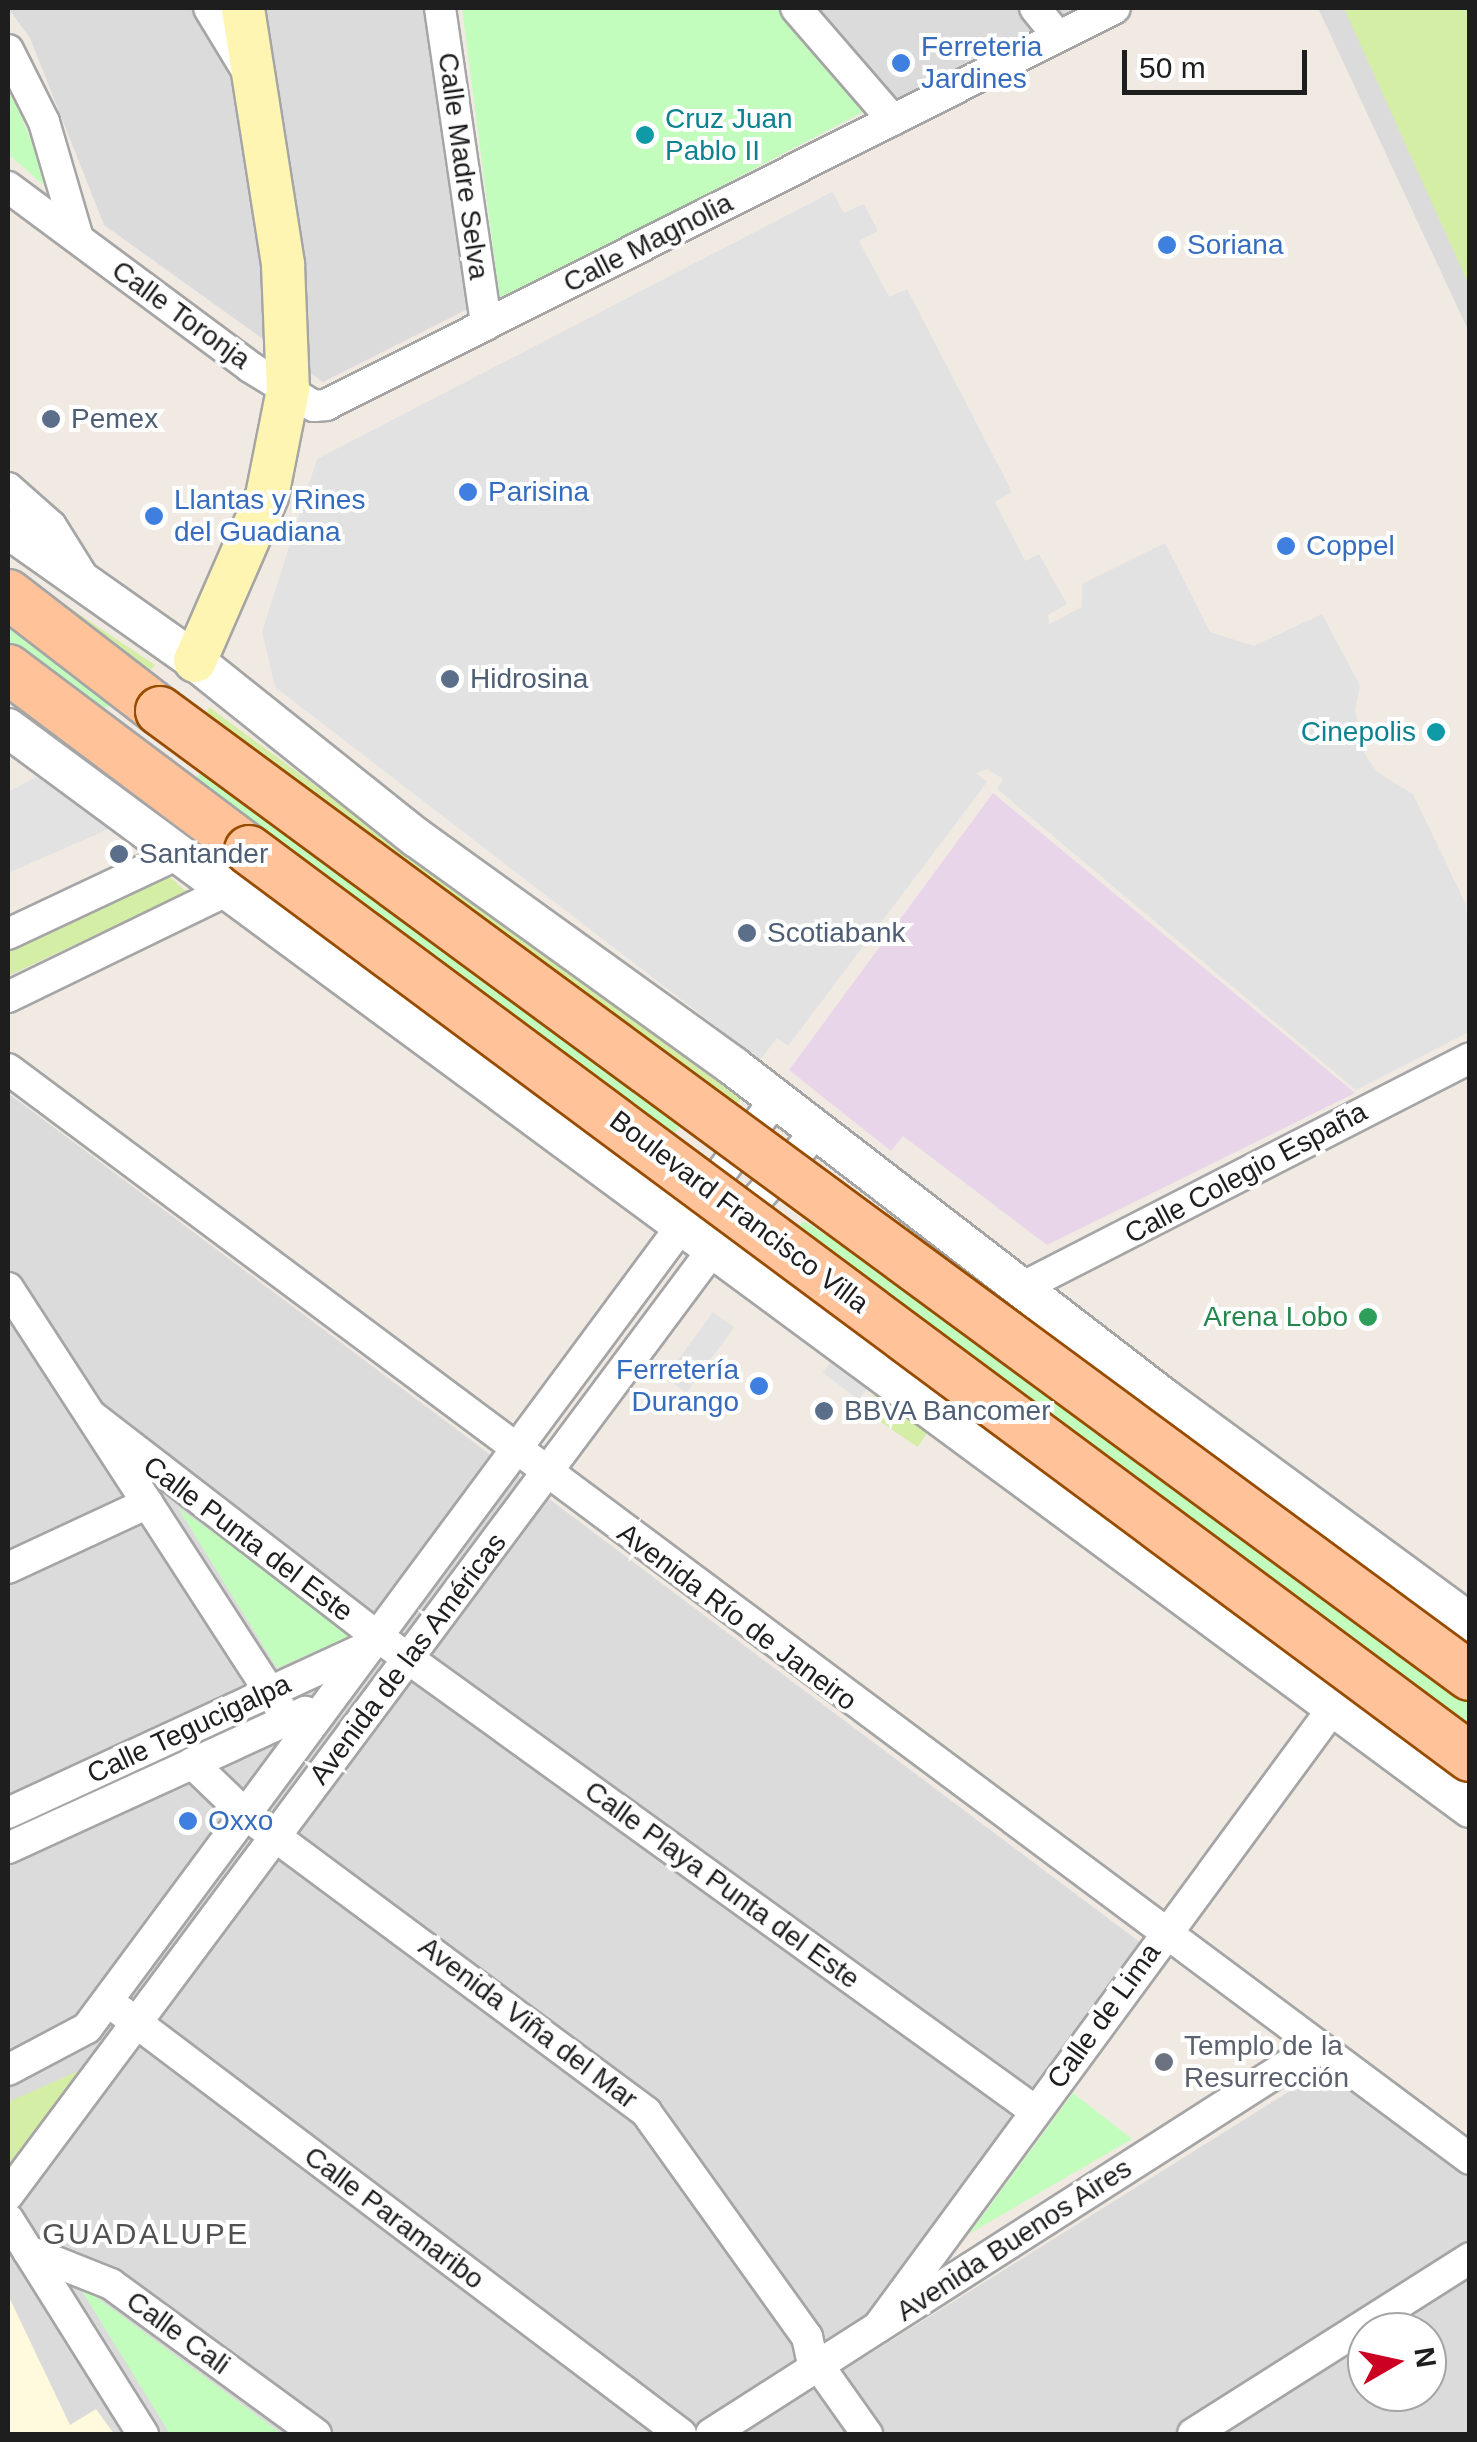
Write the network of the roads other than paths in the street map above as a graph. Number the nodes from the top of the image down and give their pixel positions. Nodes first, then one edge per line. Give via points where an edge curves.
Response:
1 (209, 8) edge
2 (243, 8) edge
3 (440, 8) edge
4 (796, 8) edge
5 (1034, 8) edge
6 (1115, 8) edge
7 (1058, 36) junction
8 (8, 50) edge
9 (255, 84) junction
10 (893, 120) junction
11 (8, 187) edge
12 (77, 236) junction
13 (486, 325) junction
14 (288, 390) junction
15 (8, 488) edge
16 (8, 529) edge
17 (87, 584) junction
18 (8, 594) edge
19 (195, 661) junction
20 (8, 668) edge
21 (8, 728) edge
22 (24, 761) edge
23 (176, 856) junction
24 (222, 893) junction
25 (8, 934) edge
26 (8, 996) edge
27 (1470, 1058) edge
28 (8, 1070) edge
29 (775, 1100) junction
30 (818, 1131) junction
31 (680, 1224) junction
32 (713, 1248) junction
33 (8, 1288) edge
34 (1021, 1288) junction
35 (20, 1332) edge
36 (92, 1416) junction
37 (513, 1450) junction
38 (545, 1475) junction
39 (148, 1504) junction
40 (8, 1568) edge
41 (1470, 1623) edge
42 (373, 1641) junction
43 (408, 1658) junction
44 (1470, 1676) edge
45 (270, 1692) junction
46 (329, 1701) junction
47 (1333, 1708) junction
48 (288, 1720) junction
49 (1470, 1757) edge
50 (192, 1764) junction
51 (1470, 1808) edge
52 (8, 1813) edge
53 (246, 1814) junction
54 (276, 1836) junction
55 (8, 1848) edge
56 (1163, 1934) junction
57 (108, 2000) junction
58 (136, 2022) junction
59 (1316, 2047) junction
60 (8, 2070) edge
61 (1035, 2111) junction
62 (1470, 2159) edge
63 (8, 2195) edge
64 (8, 2219) edge
65 (28, 2251) junction
66 (1470, 2258) edge
67 (878, 2327) junction
68 (826, 2362) junction
69 (143, 2434) edge
70 (316, 2434) edge
71 (681, 2434) edge
72 (711, 2434) edge
73 (867, 2434) edge
74 (890, 2434) edge
75 (1194, 2434) edge

1 - 9 street
2 - 9 main road
3 - 13 street, Calle Madre Selva
4 - 10 street
5 - 7 street
6 - 7 street, Calle Magnolia
7 - 10 street, Calle Magnolia
8 - 12 street via 44,122
9 - 14 main road via 283,264
10 - 13 street, Calle Magnolia
11 - 12 street, Calle Toronja
12 - 14 street, Calle Toronja
13 - 14 street, Calle Magnolia via 326,405 314,406
14 - 19 main road via 267,496
15 - 17 street via 51,526
16 - 17 street
17 - 19 street
18 - 44 main road, bridge
19 - 29 street via 417,838
20 - 49 main road, Boulevard Francisco Villa, bridge
21 - 22 street, Boulevard Francisco Villa
22 - 23 street, Boulevard Francisco Villa
23 - 24 street, Boulevard Francisco Villa
23 - 25 street
24 - 26 street
24 - 31 street, Boulevard Francisco Villa
27 - 34 street, Calle Colegio España
28 - 37 street, Avenida Río de Janeiro
29 - 30 street
29 - 31 street, Avenida de las Américas
30 - 32 street, Avenida de las Américas
30 - 34 street
31 - 32 street, Boulevard Francisco Villa
31 - 37 street, Avenida de las Américas
32 - 38 street, Avenida de las Américas
32 - 47 street, Boulevard Francisco Villa
33 - 35 street
34 - 41 street
35 - 36 street
36 - 39 street
36 - 42 street, Calle Punta del Este
37 - 38 street, Avenida Río de Janeiro
37 - 42 street, Avenida de las Américas
38 - 43 street, Avenida de las Américas
38 - 56 street, Avenida Río de Janeiro
39 - 40 street
39 - 45 street
42 - 43 street, Calle Punta del Este
42 - 45 street, Calle Tegucigalpa
42 - 46 street, Avenida de las Américas
43 - 54 street, Avenida de las Américas
43 - 61 street, Calle Playa Punta del Este
45 - 48 street
45 - 52 street, Calle Tegucigalpa
46 - 48 street, Calle Tegucigalpa
46 - 53 street, Avenida de las Américas
47 - 51 street, Boulevard Francisco Villa
47 - 56 street, Calle de Lima
48 - 50 street, Calle Tegucigalpa
50 - 53 street, Avenida Viña del Mar
50 - 55 street, Calle Tegucigalpa
53 - 54 street, Avenida Viña del Mar
53 - 57 street, Avenida de las Américas
54 - 58 street, Avenida de las Américas
54 - 68 street, Avenida Viña del Mar via 646,2112
56 - 59 street, Avenida Río de Janeiro
56 - 61 street, Calle de Lima
57 - 58 street, Calle Paramaribo
57 - 60 street, Avenida de las Américas via 88,2028
58 - 63 street, Avenida de las Américas
58 - 71 street, Calle Paramaribo
59 - 62 street, Avenida Río de Janeiro
59 - 67 street, Avenida Buenos Aires
61 - 67 street, Calle de Lima
64 - 65 street
65 - 69 street
65 - 70 street, Calle Cali via 112,2284
66 - 75 street
67 - 68 street, Avenida Buenos Aires
68 - 72 street, Avenida Buenos Aires
68 - 73 street, Avenida Viña del Mar
68 - 74 street, Avenida Viña del Mar

